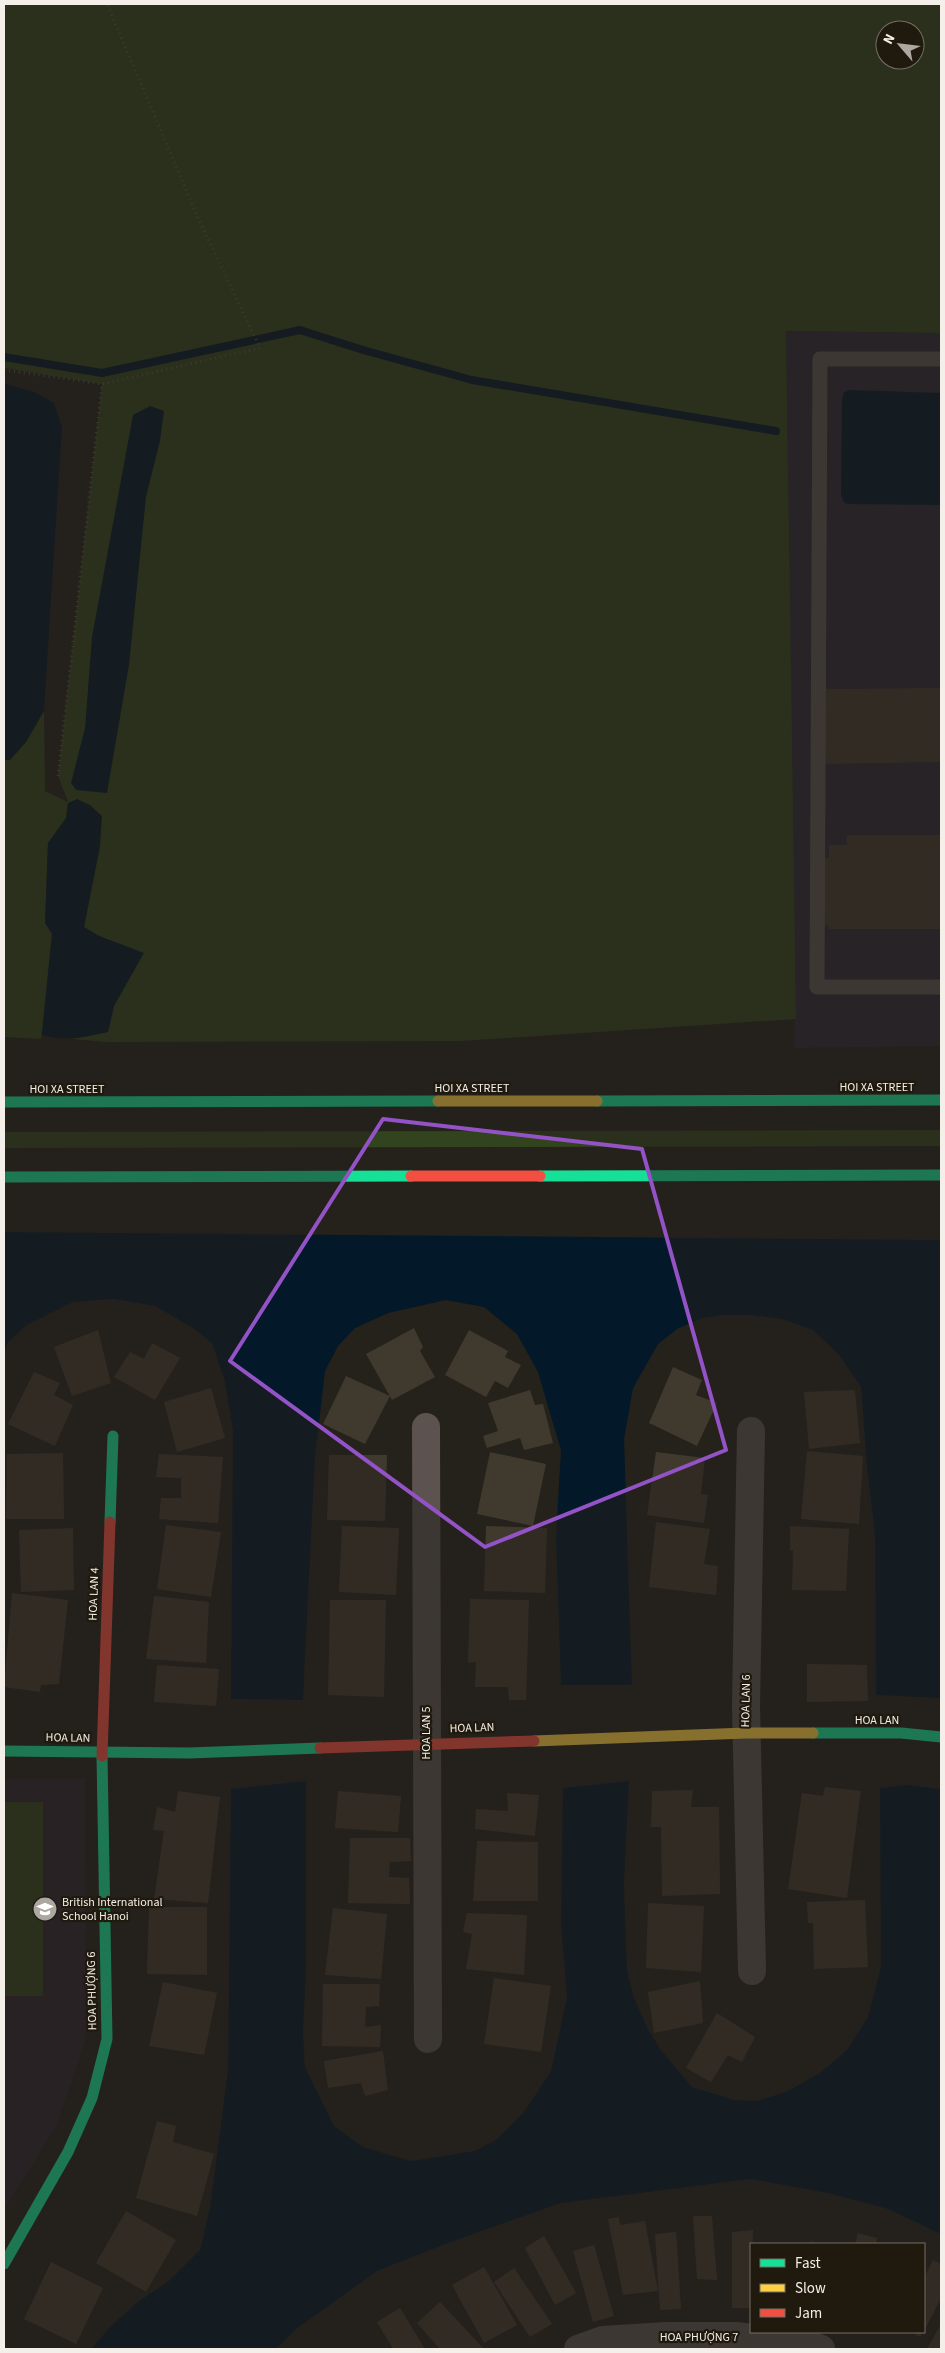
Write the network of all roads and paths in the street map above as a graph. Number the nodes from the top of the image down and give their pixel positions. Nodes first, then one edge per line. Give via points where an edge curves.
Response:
1 (107, 4) edge
2 (941, 359) edge
3 (4, 370) edge
4 (102, 384) junction
5 (58, 776) dead end
6 (941, 987) edge
7 (941, 1100) edge
8 (4, 1102) edge
9 (941, 1175) edge
10 (4, 1177) edge
11 (426, 1427) dead end
12 (751, 1431) dead end
13 (113, 1436) dead end
14 (746, 1733) junction
15 (941, 1737) edge
16 (426, 1743) junction
17 (4, 1751) edge
18 (102, 1753) junction
19 (752, 1971) dead end
20 (428, 2039) dead end
21 (4, 2264) edge
22 (578, 2349) edge
23 (822, 2349) edge

1 - 4 path via 198,218 260,348
2 - 6 lane via 820,359 817,987
3 - 4 path
4 - 5 path
7 - 8 main road, HOI XA STREET
9 - 10 main road
11 - 16 street, HOA LAN 5
12 - 14 street, HOA LAN 6
13 - 18 main road, HOA LAN 4
14 - 15 main road, HOA LAN via 901,1733
14 - 16 main road, HOA LAN
14 - 19 street, HOA LAN 6
16 - 18 main road, HOA LAN via 189,1753
16 - 20 street, HOA LAN 5
17 - 18 main road, HOA LAN
18 - 21 main road, HOA PHƯỢNG 6 via 107,2039 92,2098 68,2152
22 - 23 street, HOA PHƯỢNG 7 via 603,2340 667,2336 736,2336

